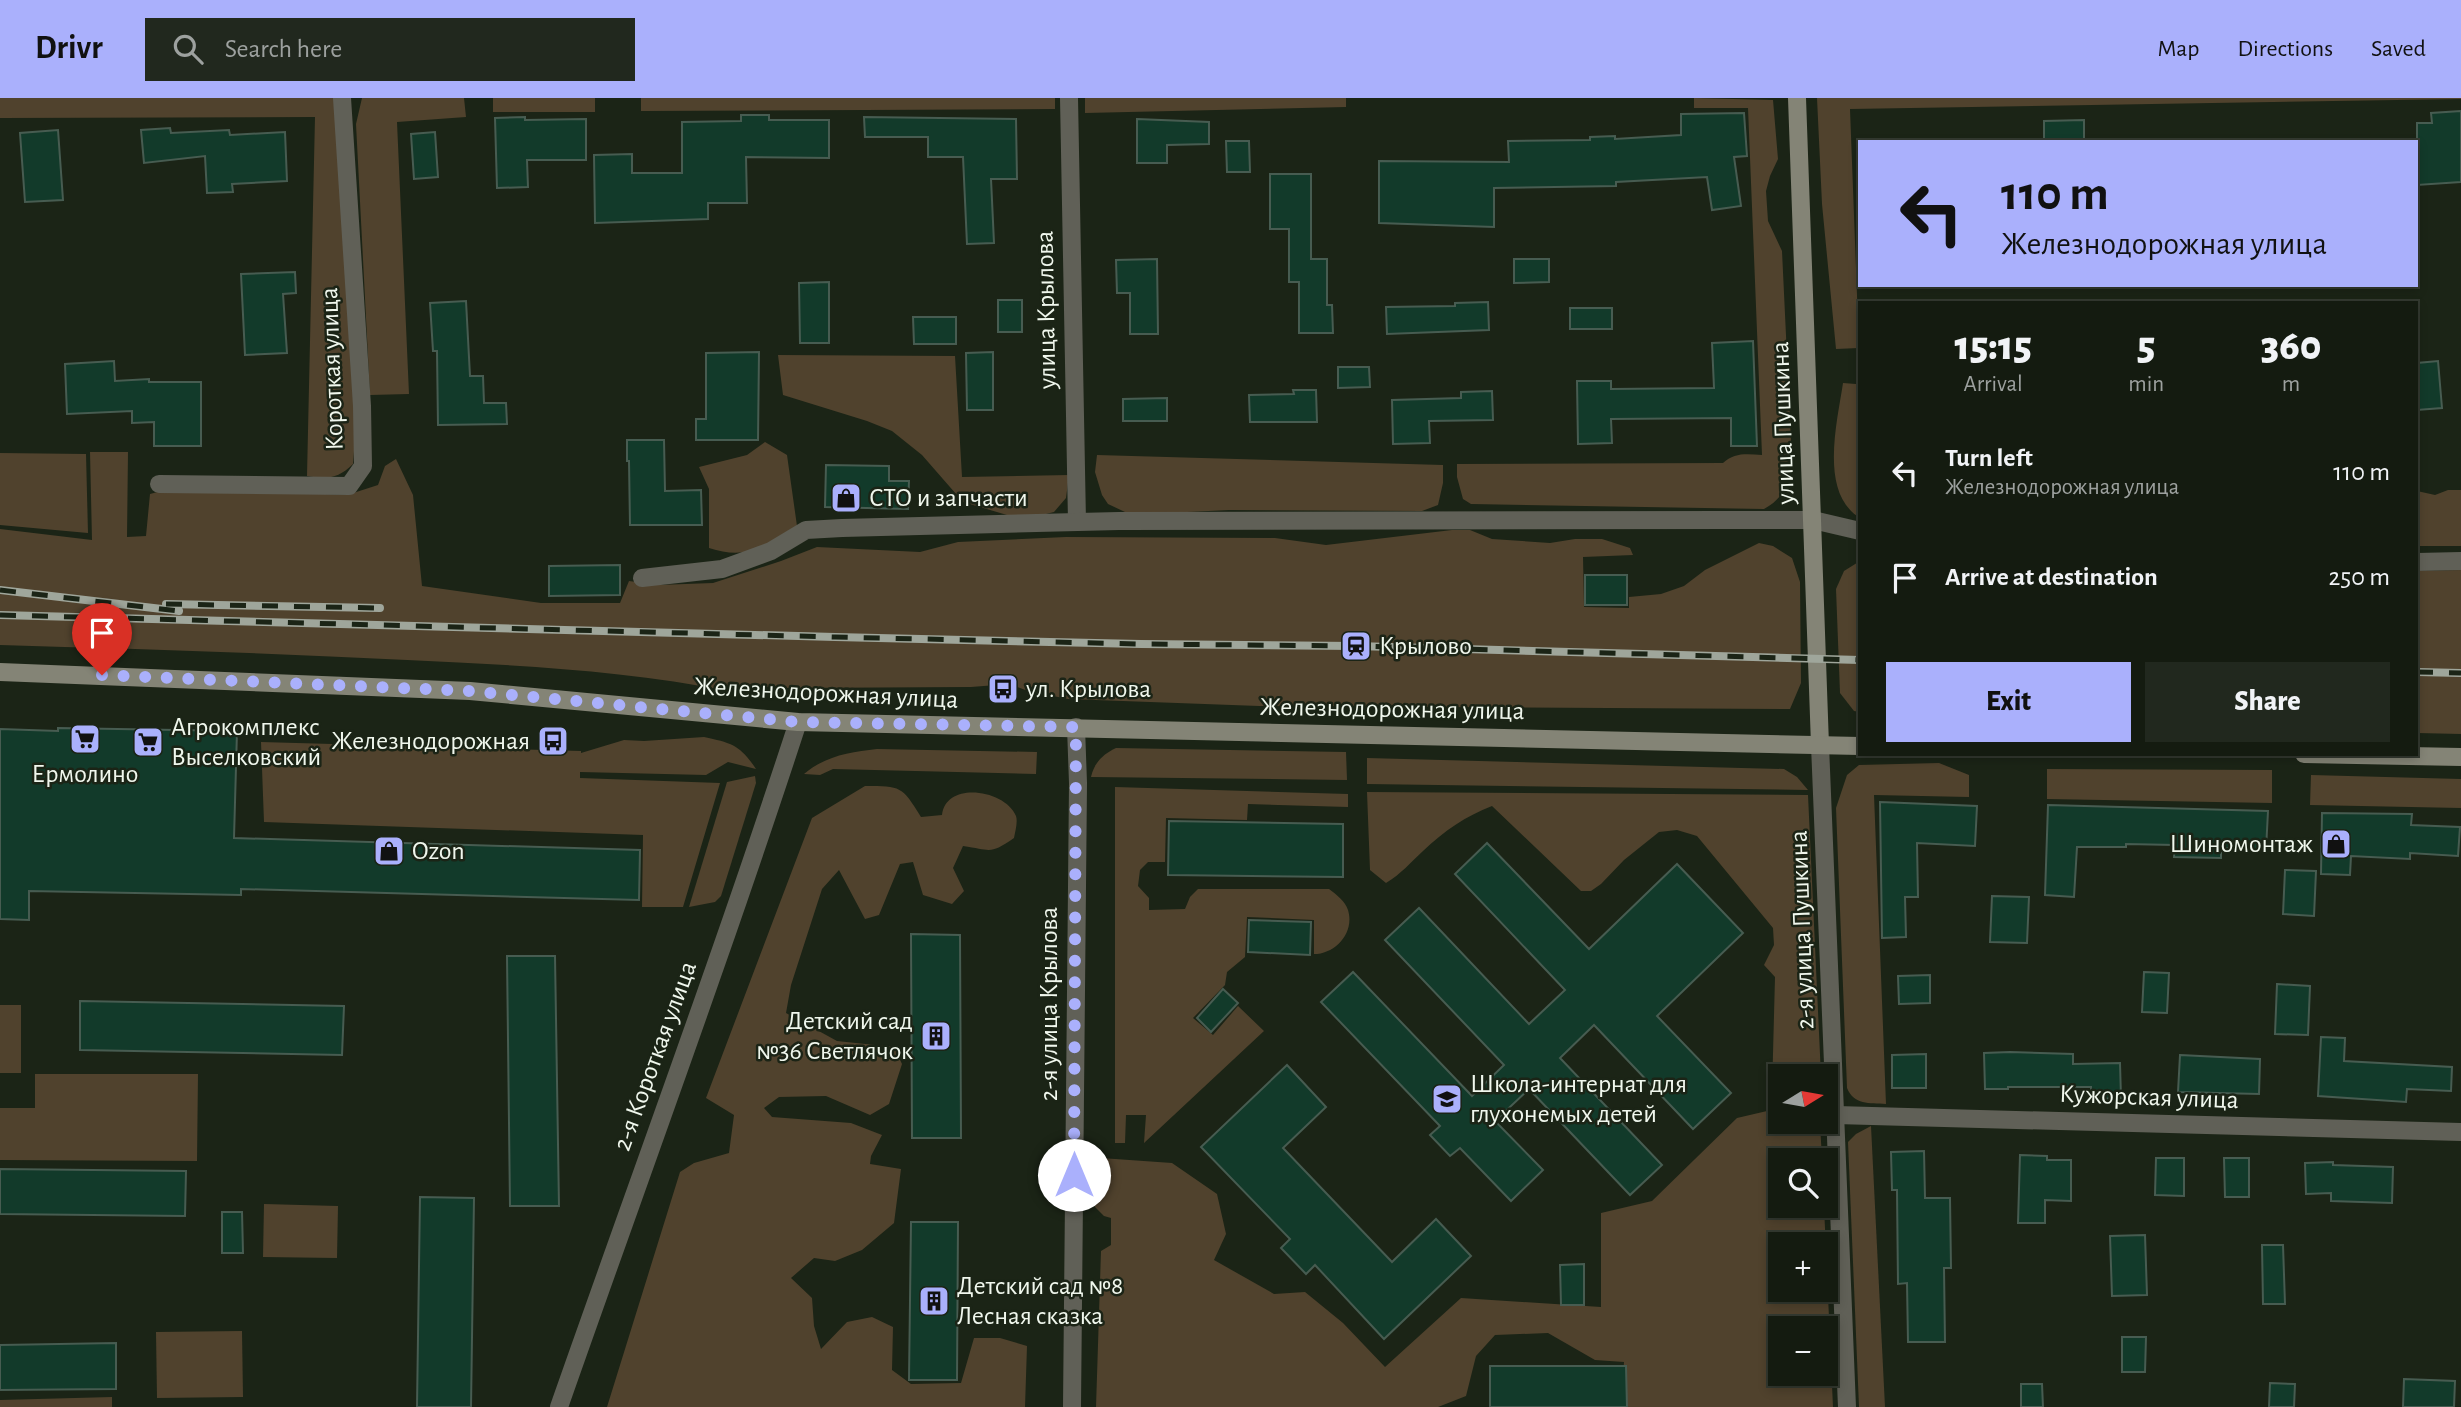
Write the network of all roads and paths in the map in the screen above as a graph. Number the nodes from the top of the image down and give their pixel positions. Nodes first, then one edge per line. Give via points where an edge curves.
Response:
1 (342, 98) edge
2 (1069, 98) edge
3 (1797, 98) edge
4 (159, 484) dead end
5 (1813, 520) junction
6 (1077, 522) junction
7 (1858, 531) edge
8 (2461, 561) edge
9 (2418, 562) edge
10 (642, 578) dead end
11 (0, 672) edge
12 (798, 722) junction
13 (1076, 727) junction
14 (1820, 745) junction
15 (1858, 746) edge
16 (2409, 756) edge
17 (2461, 757) edge
18 (1834, 1064) edge
19 (1838, 1115) edge
20 (2461, 1132) edge
21 (1837, 1134) edge
22 (559, 1407) edge
23 (1072, 1407) edge
24 (1847, 1407) edge

1 - 4 street, Короткая улица via 363,466 349,486
2 - 6 street, улица Крылова
3 - 5 main road, улица Пушкина
5 - 6 street
5 - 7 street
5 - 14 main road, улица Пушкина
6 - 10 street via 806,530 771,551 722,569
8 - 9 street
11 - 12 main road, Железнодорожная улица via 470,691
12 - 13 main road, Железнодорожная улица
12 - 22 street, 2-я Короткая улица via 736,911
13 - 14 main road, Железнодорожная улица
13 - 23 street, 2-я улица Крылова
14 - 15 main road, Железнодорожная улица
14 - 18 street, 2-я улица Пушкина
16 - 17 main road
19 - 20 street, Кужорская улица
21 - 24 street, 2-я улица Пушкина

